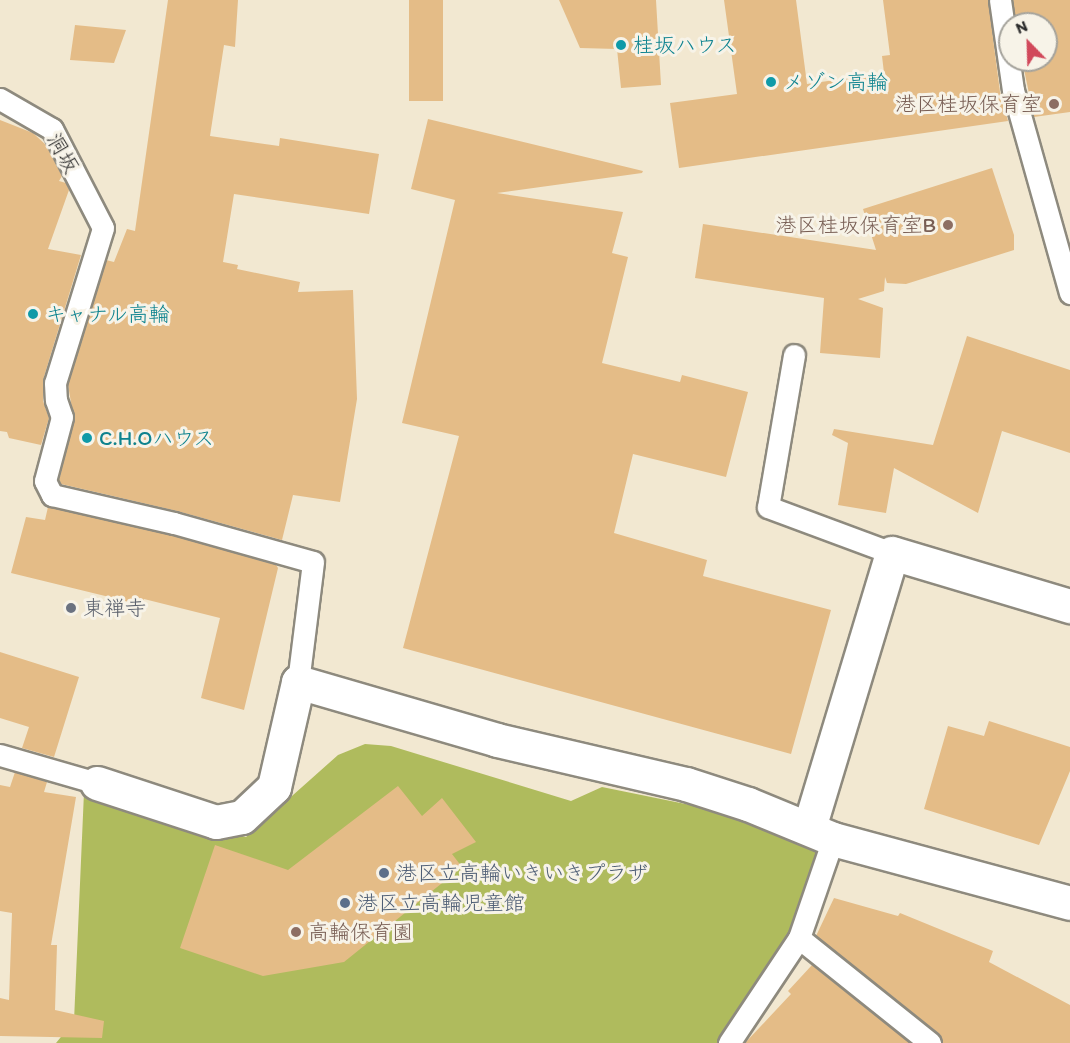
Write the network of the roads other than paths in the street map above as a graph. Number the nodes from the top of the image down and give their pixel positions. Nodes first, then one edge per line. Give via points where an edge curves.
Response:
1 (1000, 0) edge
2 (0, 99) edge
3 (1070, 293) edge
4 (794, 355) dead end
5 (892, 553) junction
6 (1070, 606) edge
7 (298, 682) junction
8 (0, 755) edge
9 (97, 783) joint
10 (821, 833) junction
11 (1070, 903) edge
12 (799, 938) junction
13 (729, 1043) edge
14 (930, 1043) edge

1 - 3 lane via 1013,90
2 - 7 lane, 洞坂 via 52,129 104,228 55,383 62,417 45,481 52,495 174,523 313,562
4 - 5 lane via 768,507
5 - 6 street
5 - 10 street
7 - 9 street via 274,787 242,817 216,822
7 - 10 street via 497,740 686,784
8 - 9 lane
10 - 11 street
10 - 12 lane
12 - 13 lane
12 - 14 lane

